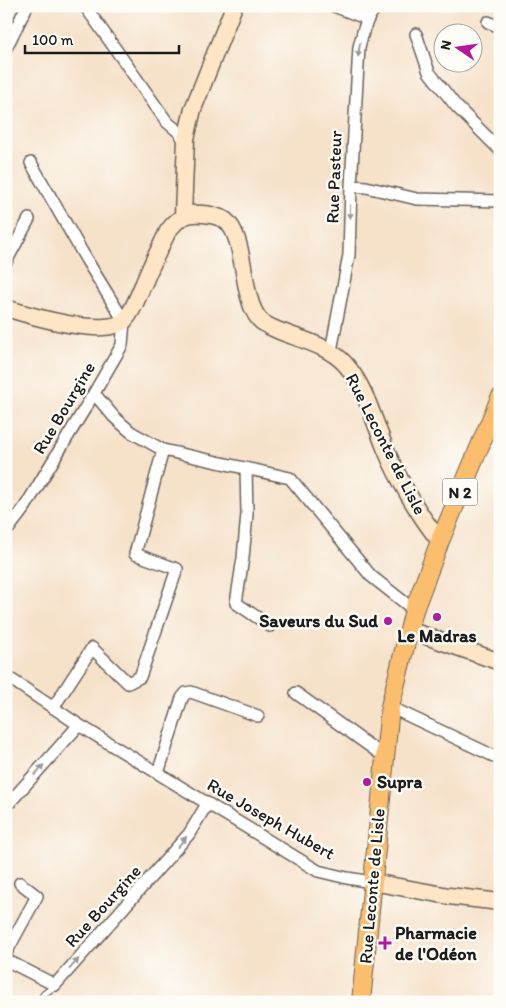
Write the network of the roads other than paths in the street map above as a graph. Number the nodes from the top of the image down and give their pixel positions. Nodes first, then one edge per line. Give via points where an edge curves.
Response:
1 (27, 6) edge
2 (85, 6) edge
3 (234, 6) edge
4 (334, 6) edge
5 (377, 6) edge
6 (368, 19) junction
7 (488, 22) dead end
8 (500, 27) edge
9 (416, 34) dead end
10 (6, 48) edge
11 (186, 144) junction
12 (500, 150) edge
13 (31, 163) dead end
14 (351, 186) junction
15 (500, 200) edge
16 (183, 216) junction
17 (29, 218) dead end
18 (6, 262) edge
19 (6, 308) edge
20 (124, 321) junction
21 (331, 352) junction
22 (93, 395) junction
23 (500, 398) edge
24 (163, 450) junction
25 (246, 468) junction
26 (6, 532) edge
27 (440, 542) junction
28 (414, 610) junction
29 (270, 626) dead end
30 (409, 630) junction
31 (499, 660) edge
32 (6, 676) edge
33 (296, 693) dead end
34 (390, 707) junction
35 (53, 708) junction
36 (258, 716) dead end
37 (79, 725) junction
38 (385, 758) junction
39 (500, 759) edge
40 (158, 773) junction
41 (7, 802) edge
42 (207, 804) junction
43 (372, 882) junction
44 (20, 883) dead end
45 (500, 902) edge
46 (6, 953) edge
47 (6, 960) edge
48 (55, 985) junction
49 (365, 994) edge
50 (39, 1002) edge

1 - 10 street
2 - 11 street
3 - 11 main road via 194,109
4 - 6 street
5 - 6 street, Rue Pasteur
6 -> 14 street, Rue Pasteur via 360,47
7 - 8 street
9 - 12 street via 429,72 456,106
11 - 16 main road
13 - 20 street
14 - 15 street via 417,199
14 -> 21 street, Rue Pasteur via 349,255
16 - 20 main road via 168,231
16 - 21 main road, Rue Leconte de Lisle via 207,214 225,220 235,235 252,306 260,320
17 - 18 street
19 - 20 main road via 75,326 101,326
20 - 22 street, Rue Bourgine via 122,345
21 - 27 main road, Rue Leconte de Lisle via 357,378 387,452 420,513
22 - 24 street via 131,432
22 - 26 street, Rue Bourgine via 25,507
23 - 27 main road, N 2
24 - 25 street
24 - 35 street via 135,554 177,569 140,677 128,683 92,648
25 - 28 street via 290,478 371,576
25 - 29 street via 247,514 236,603
27 - 28 main road, Rue Leconte de Lisle / N 2
28 - 30 main road, Rue Leconte de Lisle / N 2
30 - 31 main road
30 - 34 main road, Rue Leconte de Lisle / N 2
32 - 35 street, Rue Joseph Hubert
33 - 38 street
34 - 38 main road, Rue Leconte de Lisle / N 2
34 - 39 street
35 - 37 street, Rue Joseph Hubert
36 - 40 street via 186,693
37 - 40 street, Rue Joseph Hubert
41 -> 37 street
38 - 43 main road, Rue Leconte de Lisle / N 2
40 - 42 street, Rue Joseph Hubert
42 - 43 street, Rue Joseph Hubert via 318,870
48 -> 42 street, Rue Bourgine via 189,834
43 - 45 main road
43 - 49 main road, Rue Leconte de Lisle / N 2
44 - 46 street via 37,896
47 - 48 street
48 - 50 lane

